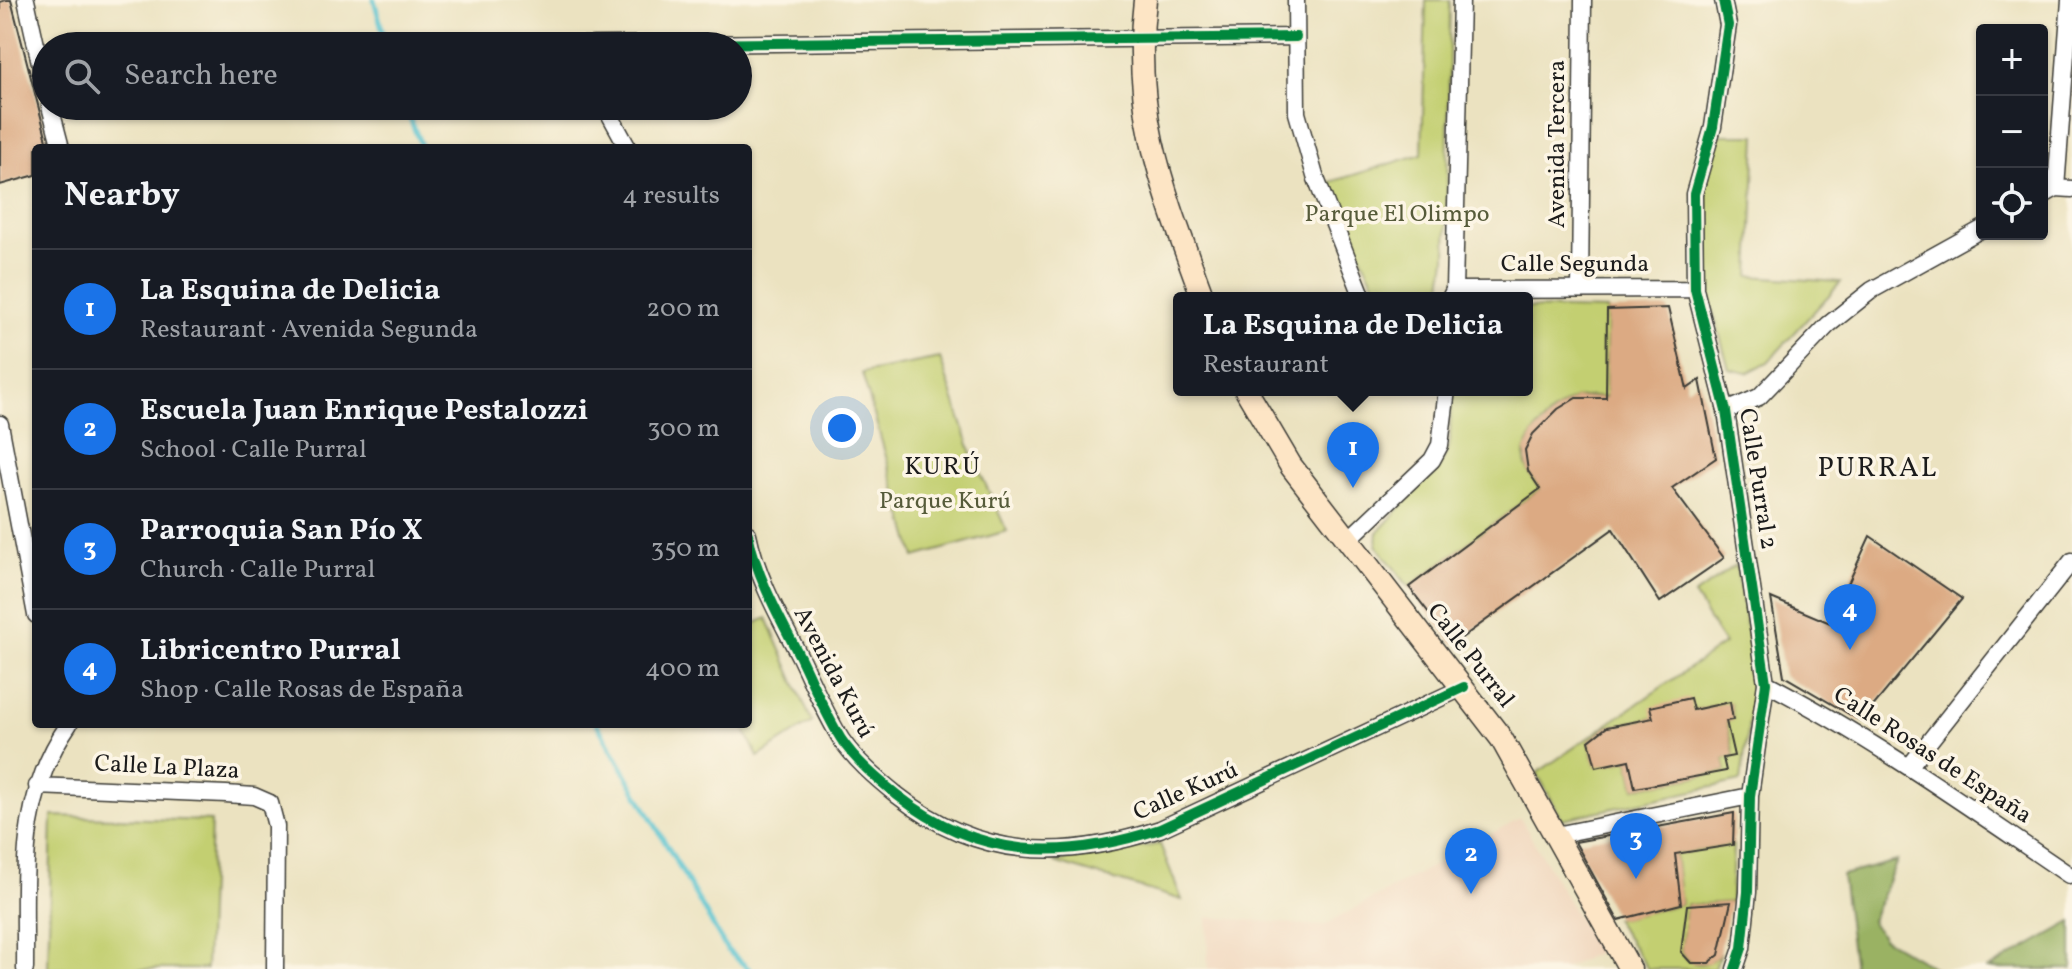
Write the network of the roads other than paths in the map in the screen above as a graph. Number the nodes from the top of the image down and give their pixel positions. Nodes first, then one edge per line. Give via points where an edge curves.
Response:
1 (26, 0) edge
2 (1145, 0) edge
3 (1296, 0) edge
4 (1461, 0) edge
5 (1583, 0) edge
6 (1723, 0) edge
7 (2070, 0) edge
8 (33, 32) edge
9 (1141, 37) junction
10 (1296, 37) junction
11 (752, 42) edge
12 (54, 120) edge
13 (613, 120) edge
14 (60, 144) edge
15 (626, 144) edge
16 (2057, 191) edge
17 (1976, 232) edge
18 (1580, 289) junction
19 (1695, 289) junction
20 (1201, 292) edge
21 (1361, 292) edge
22 (1452, 292) edge
23 (1503, 292) edge
24 (1250, 396) edge
25 (1444, 396) edge
26 (1726, 411) junction
27 (0, 424) edge
28 (1349, 539) junction
29 (752, 548) edge
30 (2072, 561) edge
31 (32, 590) edge
32 (1766, 683) junction
33 (1464, 687) junction
34 (52, 728) edge
35 (66, 728) edge
36 (54, 746) junction
37 (1909, 767) junction
38 (37, 786) junction
39 (1750, 796) junction
40 (914, 809) joint
41 (1556, 835) junction
42 (2069, 875) dead end
43 (25, 969) edge
44 (275, 969) edge
45 (1630, 969) edge
46 (1735, 969) edge

1 - 8 street
2 - 9 street
3 - 10 street
4 - 22 street
5 - 18 street, Avenida Tercera
6 - 19 street, Calle Purral 2 via 1728,25 1713,127 1694,194
7 - 16 street
9 - 10 street
9 - 11 street
9 - 20 street via 1148,139
10 - 21 street via 1297,113 1315,176
12 - 14 street
13 - 15 street
17 - 26 street via 1872,290 1828,325 1781,379 1759,397
18 - 19 street, Calle Segunda
18 - 23 street, Calle Segunda
19 - 26 street, Calle Purral 2
24 - 28 street, Calle Purral via 1291,466
25 - 28 street via 1440,445 1432,460
26 - 32 street, Calle Purral 2
27 - 31 street
28 - 33 street, Calle Purral
29 - 40 street, Avenida Kurú via 760,576 842,740 867,771
30 - 37 street
32 - 37 street, Calle Rosas de España
32 - 39 street, Calle Purral 2
33 - 40 street, Calle Kurú via 1160,829 1113,845 1035,850 985,844
33 - 41 street, Calle Purral via 1501,738
34 - 36 street
35 - 36 street
36 - 38 street
37 - 42 street, Calle Rosas de España
38 - 43 street via 27,824
38 - 44 street, Calle La Plaza via 254,796 270,803 276,826
39 - 41 street
39 - 46 street, Calle Purral 2 via 1748,892
41 - 45 street, Calle Purral

